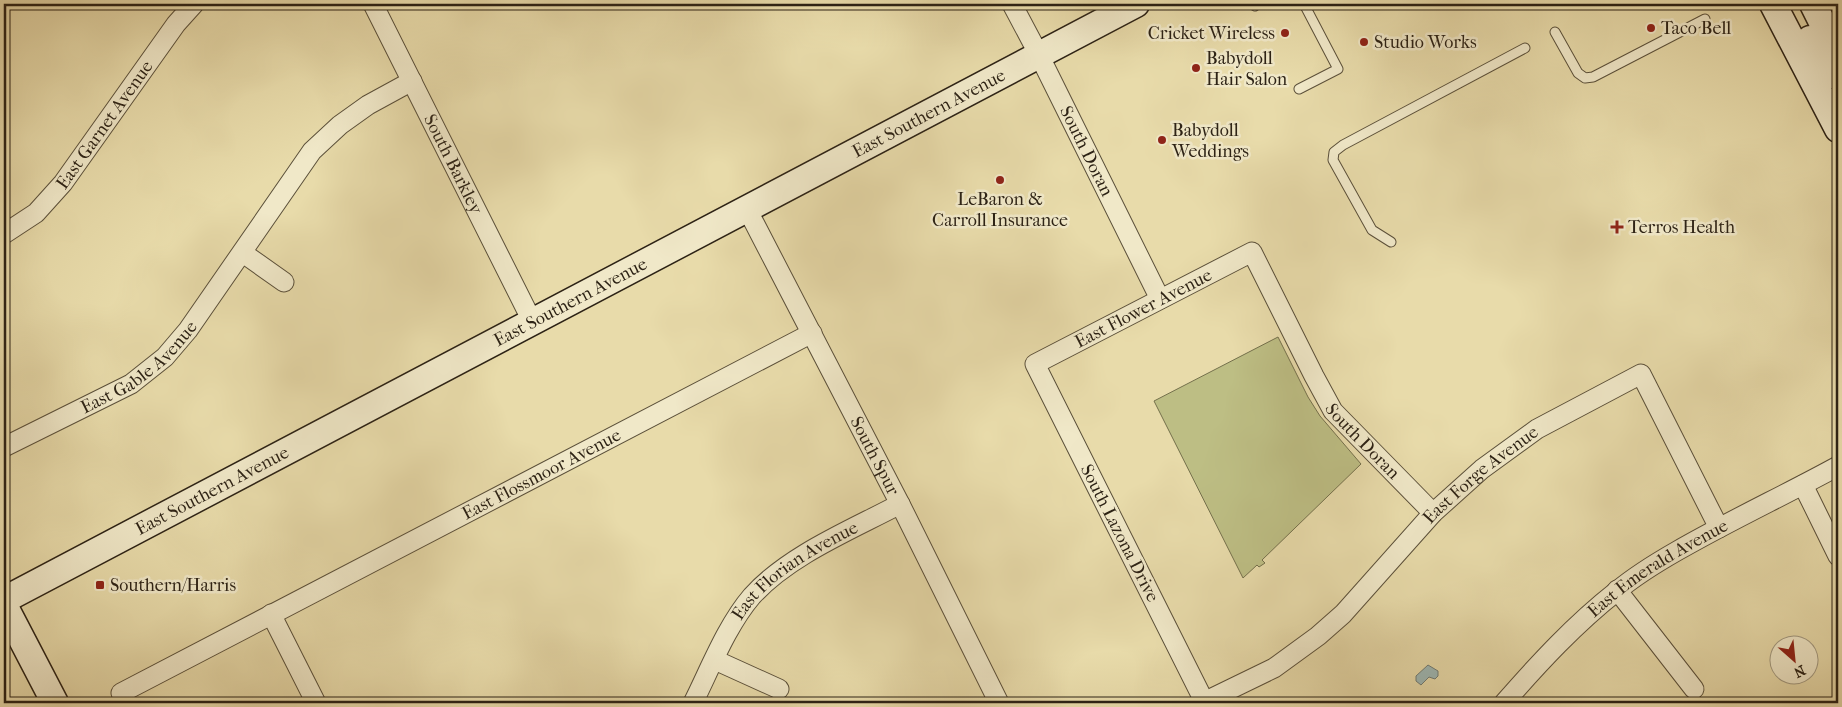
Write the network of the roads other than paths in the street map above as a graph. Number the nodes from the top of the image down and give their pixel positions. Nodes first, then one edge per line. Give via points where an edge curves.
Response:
1 (194, 4) edge
2 (373, 4) edge
3 (1012, 4) edge
4 (1136, 4) edge
5 (1254, 4) edge
6 (1258, 4) edge
7 (1304, 4) edge
8 (1773, 4) edge
9 (1792, 4) edge
10 (1817, 11) edge
11 (1705, 19) dead end
12 (1555, 32) dead end
13 (1788, 34) junction
14 (1524, 48) dead end
15 (1838, 54) edge
16 (1039, 55) junction
17 (1838, 76) edge
18 (412, 81) junction
19 (1299, 89) dead end
20 (1838, 129) edge
21 (747, 209) junction
22 (4, 234) edge
23 (1390, 242) dead end
24 (1252, 252) joint
25 (243, 253) junction
26 (284, 282) dead end
27 (1160, 299) junction
28 (533, 322) junction
29 (812, 333) junction
30 (1035, 364) joint
31 (4, 447) edge
32 (1838, 466) edge
33 (1803, 485) junction
34 (900, 504) junction
35 (1433, 513) junction
36 (1719, 528) junction
37 (1838, 556) edge
38 (1618, 590) junction
39 (4, 600) edge
40 (4, 605) edge
41 (271, 614) junction
42 (715, 660) junction
43 (779, 689) dead end
44 (1694, 690) dead end
45 (121, 693) dead end
46 (1205, 702) edge
47 (55, 703) edge
48 (316, 703) edge
49 (693, 703) edge
50 (999, 703) edge
51 (1504, 703) edge

1 - 22 street, East Garnet Avenue via 176,24 63,183 36,212
2 - 18 street, South Barkley
3 - 16 street, South Doran
4 - 16 main road, East Southern Avenue
5 - 6 lane
7 - 19 lane via 1338,69
8 - 13 main road
9 - 10 main road via 1799,16 1807,21 1812,21
10 - 15 main road
11 - 12 lane via 1593,77 1585,78 1578,74
13 - 17 main road via 1796,30 1810,39 1828,70
13 - 20 main road
14 - 23 lane via 1334,152 1333,160 1363,216 1372,230
16 - 21 main road, East Southern Avenue
16 - 27 street, South Doran
18 - 25 street, East Gable Avenue via 368,105 312,151
18 - 28 street, South Barkley
21 - 28 main road, East Southern Avenue
21 - 29 street, South Spur
24 - 27 street, East Flower Avenue
24 - 35 street, South Doran via 1333,411
25 - 26 street
25 - 31 street, East Gable Avenue via 188,330 165,357 132,384
27 - 30 street, East Flower Avenue
28 - 39 main road, East Southern Avenue
29 - 34 street, South Spur
29 - 41 street, East Flossmoor Avenue
30 - 46 street, South Lazona Drive
32 - 33 street, East Emerald Avenue
33 - 36 street, East Emerald Avenue
33 - 37 street
34 - 42 street, East Florian Avenue via 796,559 770,577 732,626
34 - 50 street, South Spur
35 - 36 street, East Forge Avenue via 1482,469 1538,429 1641,374
35 - 46 street, East Forge Avenue via 1342,614 1318,636 1274,668
36 - 38 street, East Emerald Avenue via 1651,566
38 - 44 street
38 - 51 street, East Emerald Avenue via 1566,635
40 - 47 main road
41 - 45 street, East Flossmoor Avenue
41 - 48 street
42 - 43 street
42 - 49 street, East Florian Avenue

